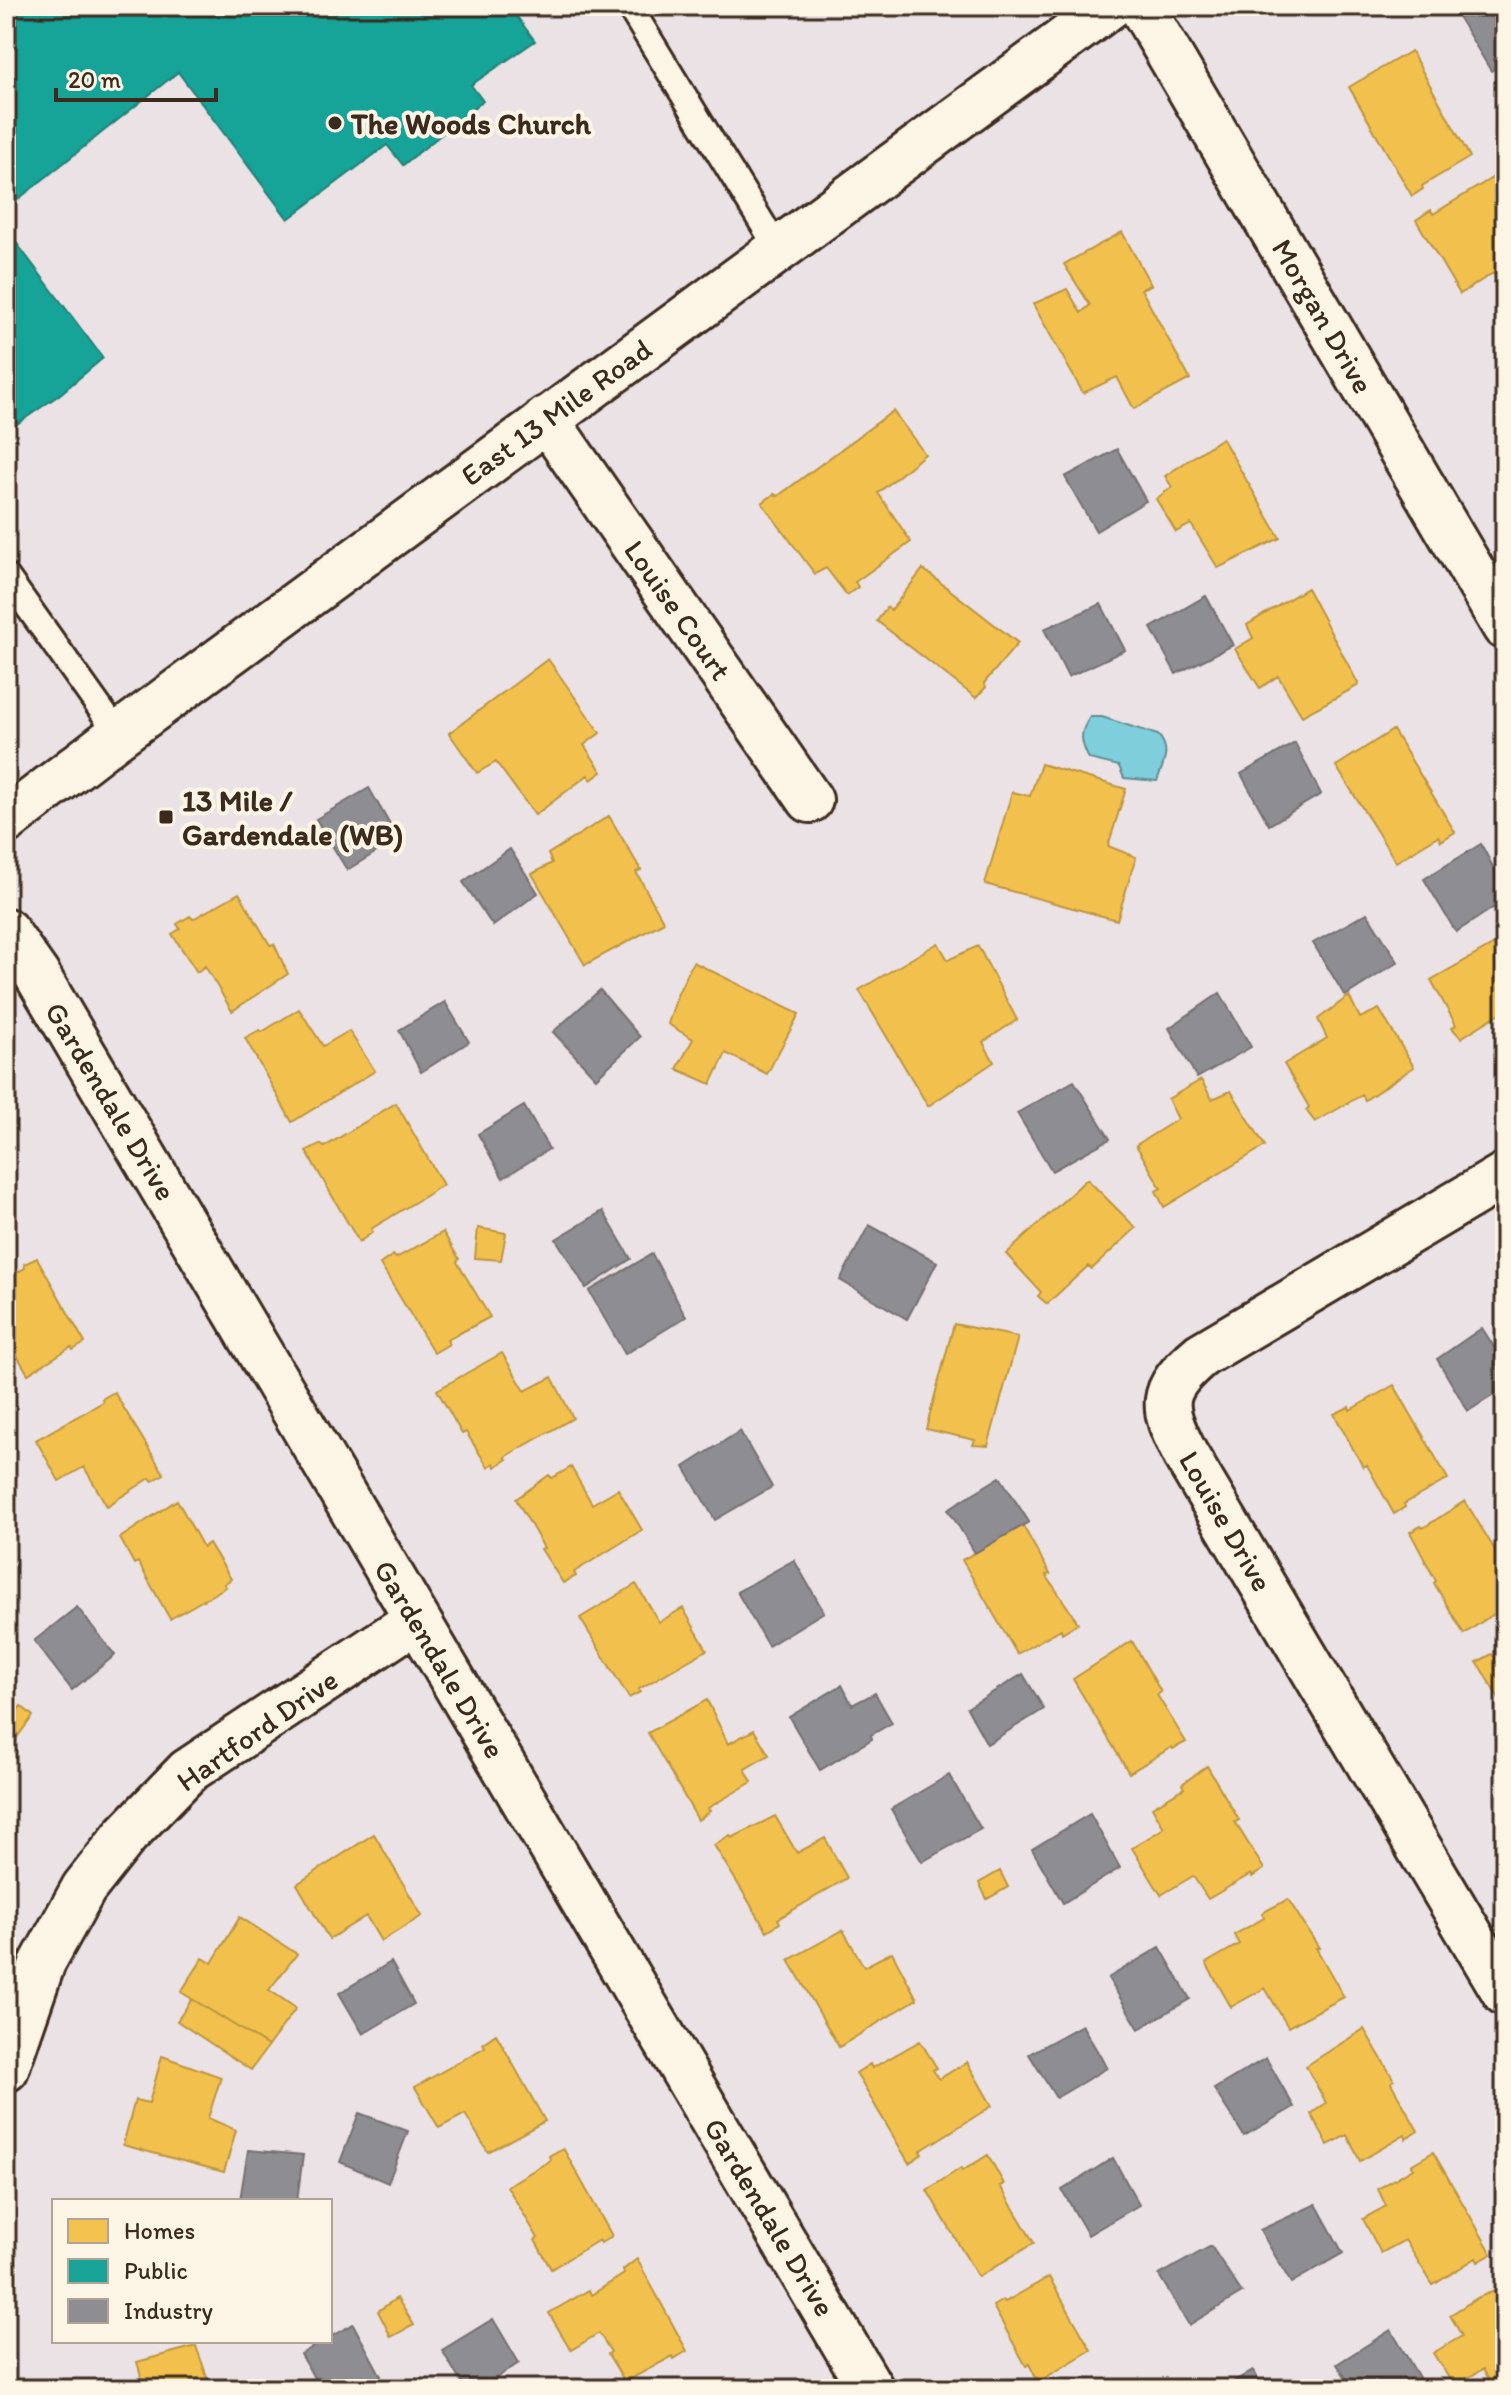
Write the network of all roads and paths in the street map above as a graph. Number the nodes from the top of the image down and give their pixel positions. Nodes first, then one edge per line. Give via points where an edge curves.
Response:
1 (629, 6) edge
2 (1110, 6) edge
3 (1141, 6) edge
4 (778, 249) junction
5 (546, 419) junction
6 (6, 576) edge
7 (1505, 627) edge
8 (119, 735) junction
9 (810, 800) dead end
10 (6, 821) edge
11 (6, 931) edge
12 (1505, 1175) edge
13 (416, 1620) junction
14 (1505, 1993) edge
15 (6, 2069) edge
16 (871, 2389) edge

1 - 4 lane
2 - 4 street, East 13 Mile Road
3 - 7 street, Morgan Drive
4 - 5 street, East 13 Mile Road
5 - 8 street, East 13 Mile Road
5 - 9 street, Louise Court
6 - 8 lane
8 - 10 street, East 13 Mile Road
11 - 13 street, Gardendale Drive via 37,975
12 - 14 street, Louise Drive via 1201,1355 1180,1372 1168,1395 1168,1421 1185,1454
13 - 15 street, Hartford Drive via 188,1771 126,1835 84,1888 43,1962
13 - 16 street, Gardendale Drive

